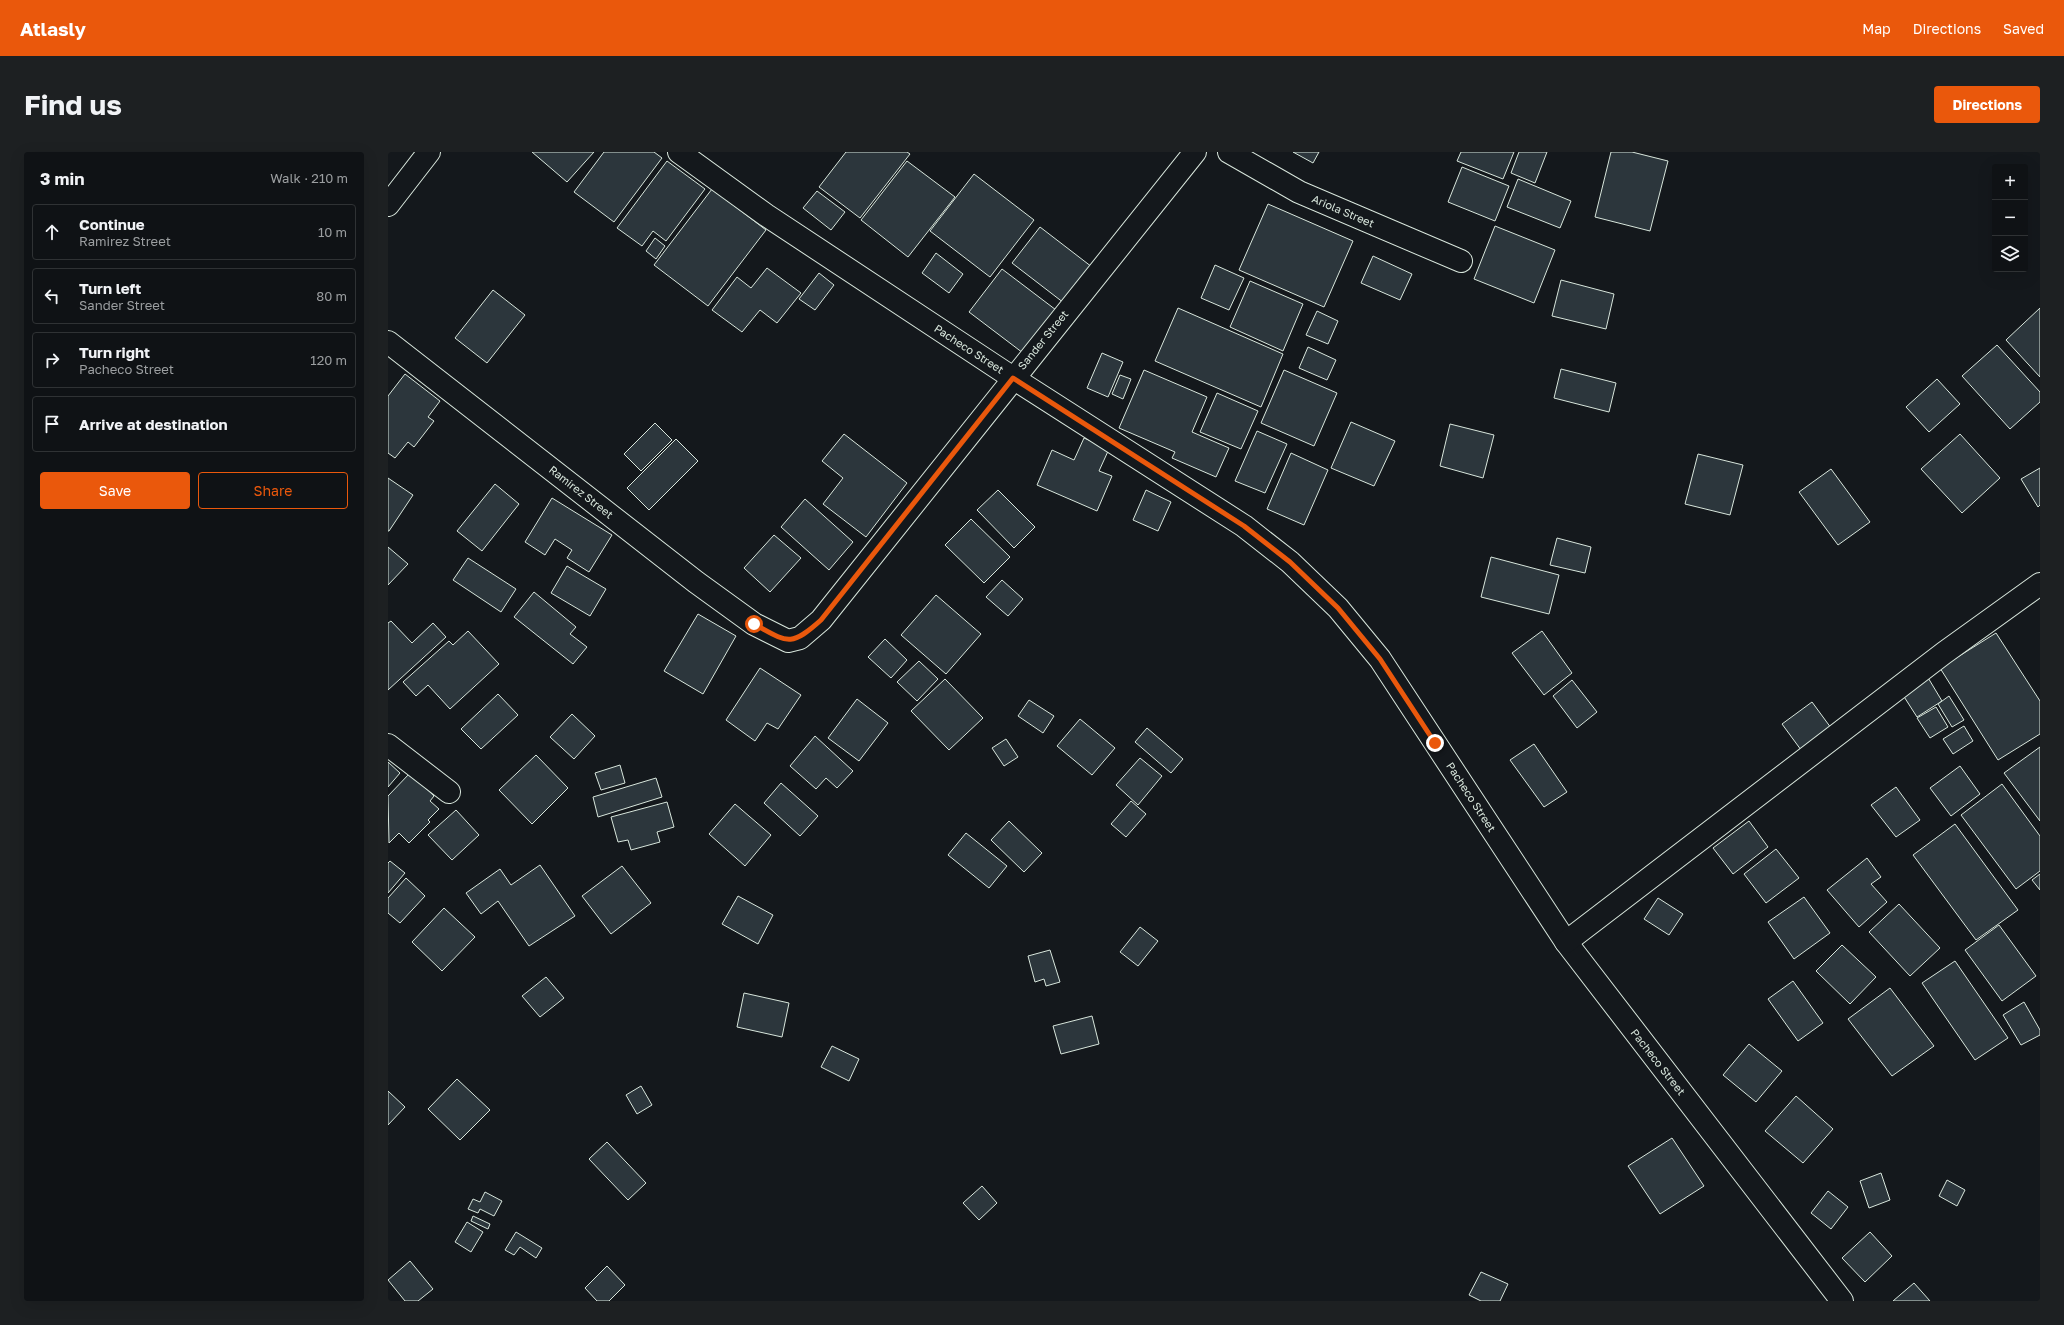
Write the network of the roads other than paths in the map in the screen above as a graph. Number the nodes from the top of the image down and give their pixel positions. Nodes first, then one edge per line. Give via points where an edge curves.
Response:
1 (429, 152) edge
2 (679, 152) edge
3 (1195, 152) edge
4 (1229, 152) edge
5 (388, 205) edge
6 (1462, 261) dead end
7 (388, 342) edge
8 (1013, 378) junction
9 (2040, 584) edge
10 (777, 637) joint
11 (388, 744) edge
12 (449, 792) dead end
13 (1566, 942) junction
14 (1842, 1301) edge

1 - 5 street
2 - 8 street, Pacheco Street via 766,216
3 - 8 street, Sander Street
4 - 6 street, Ariola Street via 1299,192
7 - 10 street, Ramirez Street via 696,582 754,624
8 - 10 street, Sander Street via 821,620 800,638 788,641
8 - 13 street, Pacheco Street via 1244,526 1290,562 1338,608 1380,659
9 - 13 street via 1944,653
11 - 12 street
13 - 14 street, Pacheco Street

